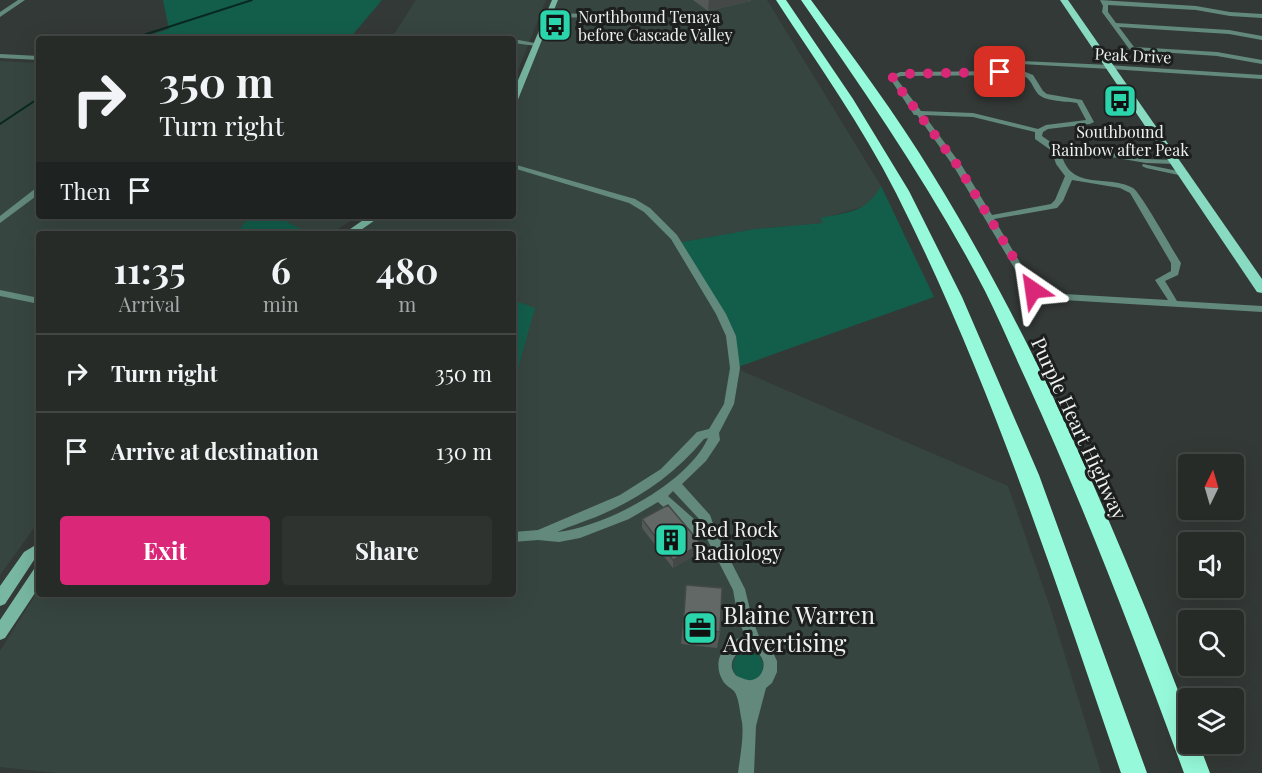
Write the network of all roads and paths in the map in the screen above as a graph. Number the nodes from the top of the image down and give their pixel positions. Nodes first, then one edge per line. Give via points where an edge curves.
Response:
1 (22, 0) edge
2 (555, 0) edge
3 (775, 0) edge
4 (781, 0) edge
5 (806, 0) edge
6 (1064, 0) edge
7 (1104, 1) edge
8 (680, 14) dead end
9 (0, 15) edge
10 (549, 16) junction
11 (1262, 16) edge
12 (795, 23) junction
13 (1113, 25) junction
14 (1262, 38) edge
15 (516, 42) edge
16 (536, 44) junction
17 (0, 56) edge
18 (36, 58) edge
19 (1002, 62) dead end
20 (1262, 62) edge
21 (1110, 67) junction
22 (1262, 77) edge
23 (516, 94) edge
24 (917, 113) junction
25 (1040, 131) junction
26 (1058, 154) junction
27 (1109, 154) junction
28 (1175, 162) junction
29 (516, 167) edge
30 (1183, 174) junction
31 (1069, 176) junction
32 (36, 192) edge
33 (988, 218) junction
34 (371, 219) edge
35 (0, 220) edge
36 (353, 231) edge
37 (1262, 289) edge
38 (0, 293) edge
39 (36, 301) edge
40 (1174, 303) junction
41 (1262, 309) edge
42 (713, 433) junction
43 (675, 485) junction
44 (659, 495) junction
45 (710, 533) junction
46 (540, 535) junction
47 (516, 537) edge
48 (36, 551) edge
49 (36, 579) edge
50 (0, 599) edge
51 (745, 618) junction
52 (0, 633) edge
53 (740, 643) junction
54 (756, 644) junction
55 (738, 684) junction
56 (760, 686) junction
57 (749, 726) junction
58 (746, 773) edge
59 (1134, 773) edge
60 (1197, 773) edge

1 - 9 street
2 - 10 main road
3 - 12 highway
4 - 12 highway
5 - 60 highway, Purple Heart Highway via 926,174 993,292 1083,482
6 - 21 main road
7 - 11 street
7 - 13 street
8 - 10 street
10 - 16 main road
12 - 59 highway via 847,99 902,191 954,297 1029,475
13 - 14 street via 1229,32
13 - 20 street via 1132,49 1217,54
15 - 16 street
16 - 23 main road
17 - 18 street
19 - 21 street, Peak Drive
21 - 22 street, Peak Drive
21 - 28 main road
24 - 25 street via 973,115
24 - 25 street via 894,76 1023,73 1031,76 1045,96 1080,101 1090,118 1088,124 1052,126
24 - 33 street via 958,166
25 - 26 street via 1041,140
26 - 27 street
26 - 31 street
27 - 28 street
27 - 30 street
28 - 30 main road
29 - 42 street via 632,201 674,237 731,336 735,368 729,404
30 - 37 main road
31 - 33 street via 1054,206
31 - 40 street via 1122,186 1135,193 1176,263 1175,273 1160,280
32 - 35 street
33 - 40 street via 1037,293
34 - 36 main road
38 - 39 street
40 - 41 street
42 - 43 street via 714,440 706,454
42 - 46 street via 701,435 662,476 625,499 554,525
43 - 44 street
43 - 45 street via 706,519
44 - 45 street via 697,530
44 - 46 street via 589,529 558,537
45 - 51 street via 739,590
46 - 47 street
48 - 50 main road
49 - 52 main road
51 - 53 street
51 - 54 street
53 - 54 street
53 - 55 street via 728,651 726,658 727,673
54 - 56 street via 771,661 770,676
55 - 56 street
55 - 57 street
56 - 57 street
57 - 58 street

